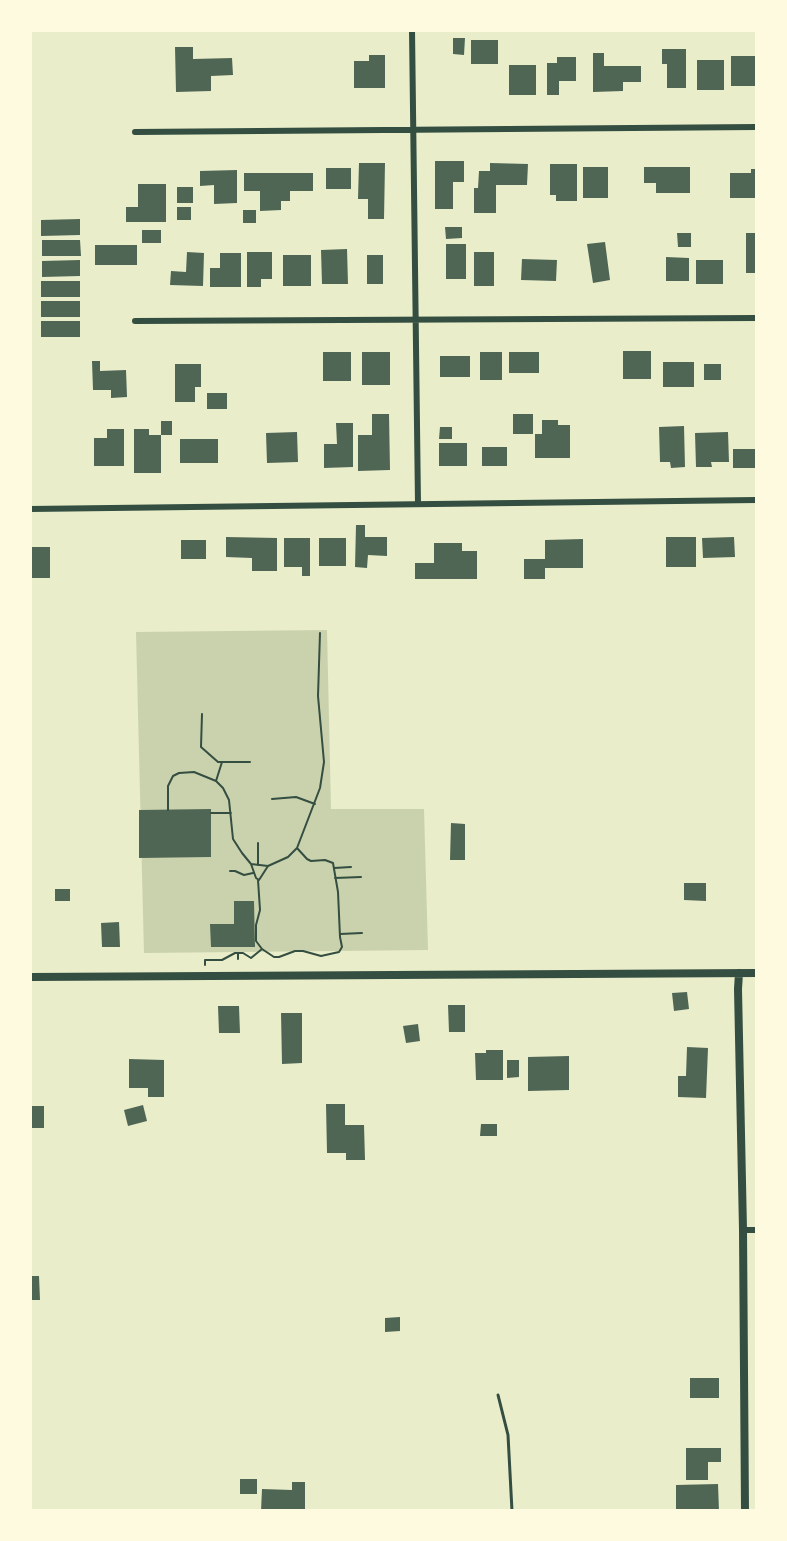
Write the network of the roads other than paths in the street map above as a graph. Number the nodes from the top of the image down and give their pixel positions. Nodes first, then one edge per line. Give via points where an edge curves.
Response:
1 (412, 30) edge
2 (757, 127) edge
3 (413, 129) junction
4 (135, 132) dead end
5 (757, 318) edge
6 (415, 320) junction
7 (135, 321) dead end
8 (757, 500) edge
9 (418, 504) junction
10 (30, 509) edge
11 (739, 973) junction
12 (757, 973) edge
13 (30, 976) edge
14 (743, 1230) junction
15 (757, 1230) edge
16 (498, 1395) dead end
17 (512, 1511) edge
18 (745, 1511) edge

1 - 3 street
2 - 3 street
3 - 4 street
3 - 6 street
5 - 6 street
6 - 7 street
6 - 9 street
8 - 9 street
9 - 10 street
11 - 12 street
11 - 13 street
11 - 14 street
14 - 15 street
14 - 18 street
16 - 17 lane via 508,1436

